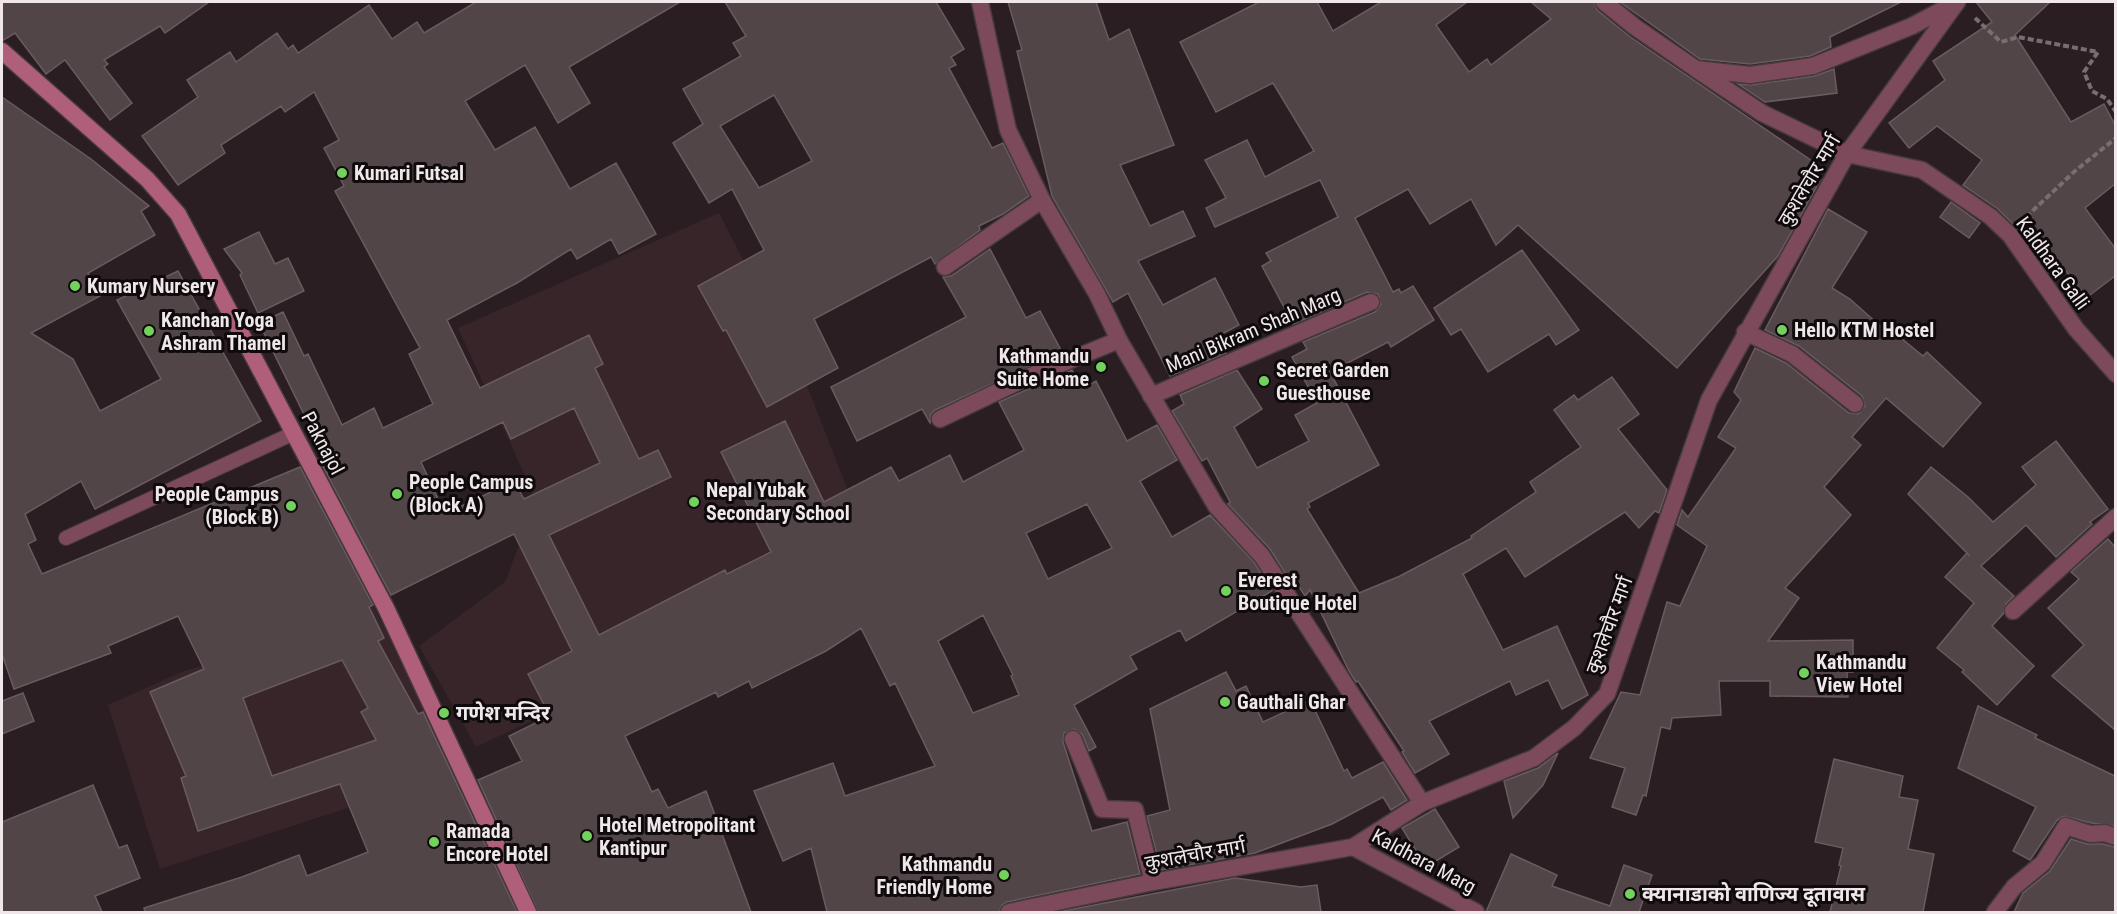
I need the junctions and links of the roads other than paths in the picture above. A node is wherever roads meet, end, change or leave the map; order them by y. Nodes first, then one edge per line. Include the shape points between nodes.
1 (980, 2) edge
2 (1604, 2) edge
3 (1957, 2) edge
4 (2, 51) edge
5 (1696, 69) junction
6 (1847, 154) junction
7 (1042, 200) junction
8 (945, 267) dead end
9 (1371, 302) dead end
10 (1745, 333) junction
11 (1119, 340) junction
12 (2115, 374) edge
13 (1151, 396) junction
14 (1855, 404) dead end
15 (940, 419) dead end
16 (294, 433) junction
17 (2115, 517) edge
18 (66, 538) dead end
19 (2013, 611) dead end
20 (1073, 739) dead end
21 (1422, 803) junction
22 (2115, 837) edge
23 (1353, 847) junction
24 (1153, 882) junction
25 (528, 912) edge
26 (1013, 912) edge
27 (1476, 912) edge
28 (1995, 912) edge

1 - 7 street via 1008,130
2 - 5 street, Kaldhara Galli
3 - 5 street via 1912,26 1813,66 1750,75
3 - 6 street, कुशलेचौर मार्ग
4 - 16 main road, Paknajol via 147,179 178,214
5 - 6 street, Kaldhara Galli via 1762,113
6 - 10 street, कुशलेचौर मार्ग
6 - 12 street, Kaldhara Galli via 1922,170 1991,217 2010,235 2076,329
7 - 8 street
7 - 11 street
9 - 13 street, Mani Bikram Shah Marg
10 - 14 street via 1792,354
10 - 21 street, कुशलेचौर मार्ग via 1709,400 1694,438 1607,694 1574,728 1534,758
11 - 13 street
11 - 15 street
13 - 21 street via 1216,506 1262,556
16 - 18 lane
16 - 25 main road, Paknajol via 386,608
17 - 19 street
20 - 24 street via 1102,809 1136,810
21 - 23 street, कुशलेचौर मार्ग
22 - 28 street via 2066,826 2043,863 2014,887
23 - 24 street, कुशलेचौर मार्ग
23 - 27 street, Kaldhara Marg
24 - 26 street, कुशलेचौर मार्ग

